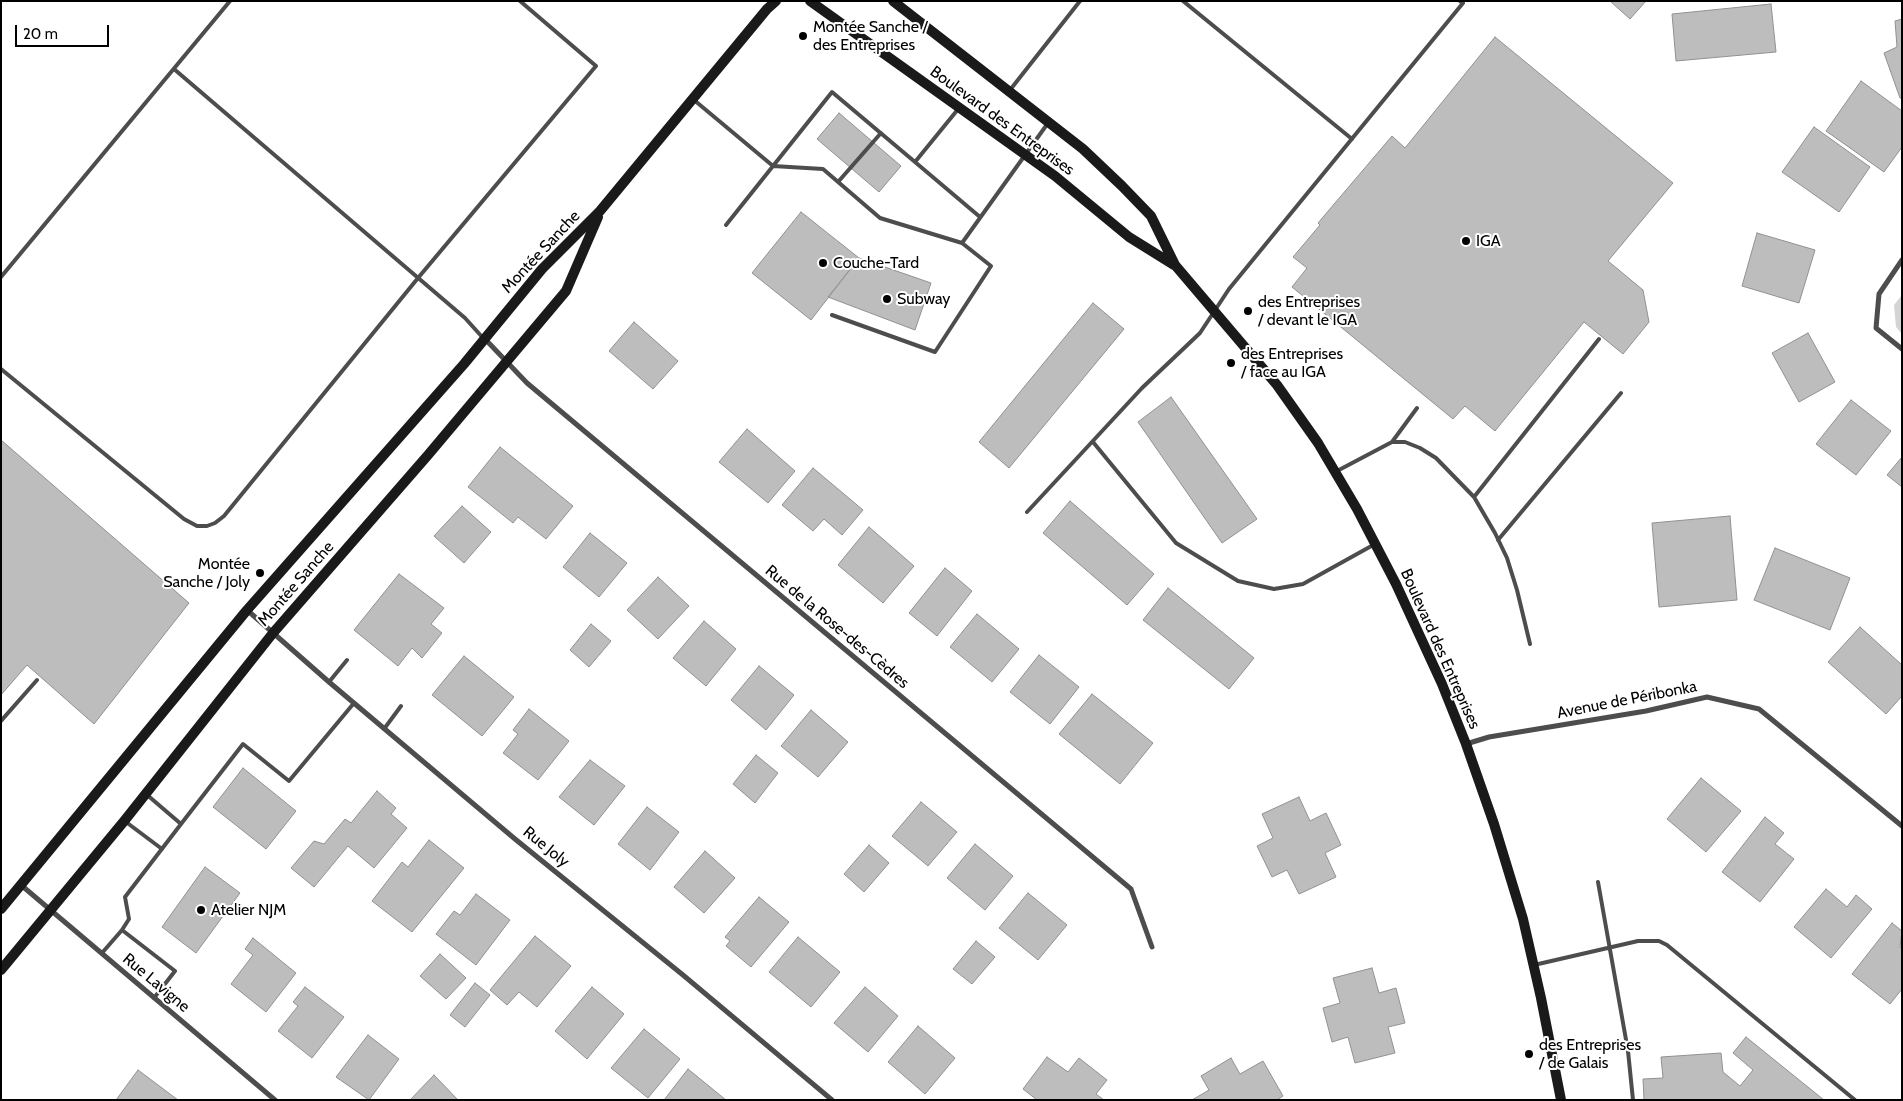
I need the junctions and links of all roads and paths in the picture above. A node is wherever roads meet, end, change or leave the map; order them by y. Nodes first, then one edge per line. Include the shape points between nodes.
1 (230, 1) edge
2 (520, 1) edge
3 (776, 1) edge
4 (810, 1) edge
5 (893, 1) edge
6 (1080, 1) edge
7 (1183, 1) edge
8 (1460, 1) edge
9 (174, 69) junction
10 (1008, 92) junction
11 (693, 98) junction
12 (959, 108) junction
13 (1049, 122) junction
14 (881, 133) junction
15 (1352, 139) junction
16 (1026, 156) junction
17 (915, 162) junction
18 (774, 166) junction
19 (838, 182) junction
20 (600, 211) junction
21 (980, 217) junction
22 (726, 225) dead end
23 (962, 243) junction
24 (1902, 260) edge
25 (1175, 265) junction
26 (1, 277) edge
27 (418, 278) junction
28 (1216, 312) junction
29 (832, 315) dead end
30 (484, 339) junction
31 (1599, 340) dead end
32 (1902, 349) edge
33 (506, 362) junction
34 (1, 369) edge
35 (1621, 394) dead end
36 (1417, 408) dead end
37 (1093, 442) junction
38 (1392, 442) junction
39 (1335, 472) junction
40 (1474, 497) junction
41 (1027, 512) dead end
42 (1498, 540) junction
43 (1376, 544) junction
44 (247, 610) junction
45 (273, 633) junction
46 (1530, 644) dead end
47 (346, 660) dead end
48 (37, 680) dead end
49 (329, 682) junction
50 (354, 703) junction
51 (401, 706) dead end
52 (1, 721) edge
53 (384, 728) junction
54 (1466, 744) junction
55 (146, 793) junction
56 (125, 820) junction
57 (181, 824) junction
58 (1902, 826) edge
59 (162, 849) junction
60 (1598, 882) dead end
61 (22, 885) junction
62 (1, 909) edge
63 (51, 910) junction
64 (122, 930) junction
65 (1152, 948) dead end
66 (1611, 948) junction
67 (102, 953) junction
68 (1534, 965) junction
69 (1, 970) edge
70 (154, 998) junction
71 (275, 1100) edge
72 (832, 1100) edge
73 (1561, 1100) edge
74 (1633, 1100) edge
75 (1855, 1100) edge

1 - 9 lane
2 - 27 lane via 596,66
3 - 11 street, Montée Sanche
4 - 12 street, Boulevard des Entreprises
5 - 10 street, Boulevard des Entreprises
6 - 10 lane
7 - 15 lane
8 - 15 lane via 1463,3
9 - 26 lane
9 - 27 lane
10 - 13 street, Boulevard des Entreprises
11 - 18 lane
11 - 20 street, Montée Sanche
12 - 16 street, Boulevard des Entreprises
12 - 17 lane
13 - 16 lane
13 - 25 street, Boulevard des Entreprises via 1102,166 1150,216
14 - 17 lane
14 - 18 lane via 832,92
14 - 19 lane
15 - 28 lane via 1230,289
16 - 21 lane
16 - 25 street, Boulevard des Entreprises via 1129,236
17 - 21 lane
18 - 19 lane via 823,169
18 - 22 lane
19 - 23 lane via 880,218
20 - 30 street, Montée Sanche via 542,269
20 - 33 street, Montée Sanche via 566,290
21 - 23 lane
23 - 29 lane via 991,266 935,352
24 - 32 street via 1879,294 1876,328
25 - 28 street, Boulevard des Entreprises
27 - 30 lane via 465,318
27 - 34 lane via 224,516 207,526 197,526 184,520
28 - 37 lane via 1193,342 1142,388
28 - 39 street, Boulevard des Entreprises via 1277,385
30 - 33 street, Rue de la Rose-des-Cèdres
30 - 44 street, Montée Sanche
31 - 40 lane
33 - 45 street, Montée Sanche
33 - 65 street, Rue de la Rose-des-Cèdres via 516,374 1131,890
35 - 42 lane
36 - 38 lane
37 - 41 lane
37 - 43 lane via 1176,543 1238,581 1274,589 1303,584
38 - 39 lane
38 - 40 lane via 1405,442 1436,458
39 - 43 street, Boulevard des Entreprises
40 - 42 lane
42 - 46 lane via 1518,590
43 - 54 street, Boulevard des Entreprises via 1417,626
44 - 45 street, Rue Joly
44 - 61 street, Montée Sanche
45 - 49 street, Rue Joly
45 - 55 street, Montée Sanche
47 - 49 lane
48 - 52 lane
49 - 50 street, Rue Joly
50 - 53 street, Rue Joly
50 - 57 lane via 290,782 243,744
51 - 53 lane
53 - 72 street, Rue Joly
54 - 58 street, Avenue de Péribonka via 1707,697 1759,709
54 - 68 street, Boulevard des Entreprises via 1508,867
55 - 56 street, Montée Sanche
55 - 57 lane
56 - 59 lane
56 - 63 street, Montée Sanche
57 - 59 lane
59 - 64 lane via 125,897 129,919
60 - 66 lane
61 - 62 street, Montée Sanche
61 - 63 street, Rue Lavigne
63 - 67 street, Rue Lavigne
63 - 69 street, Montée Sanche
64 - 67 lane
64 - 70 lane via 175,971
66 - 68 lane
66 - 74 lane
66 - 75 lane via 1648,939 1667,945
67 - 70 street, Rue Lavigne
68 - 73 street, Boulevard des Entreprises
70 - 71 street, Rue Lavigne

